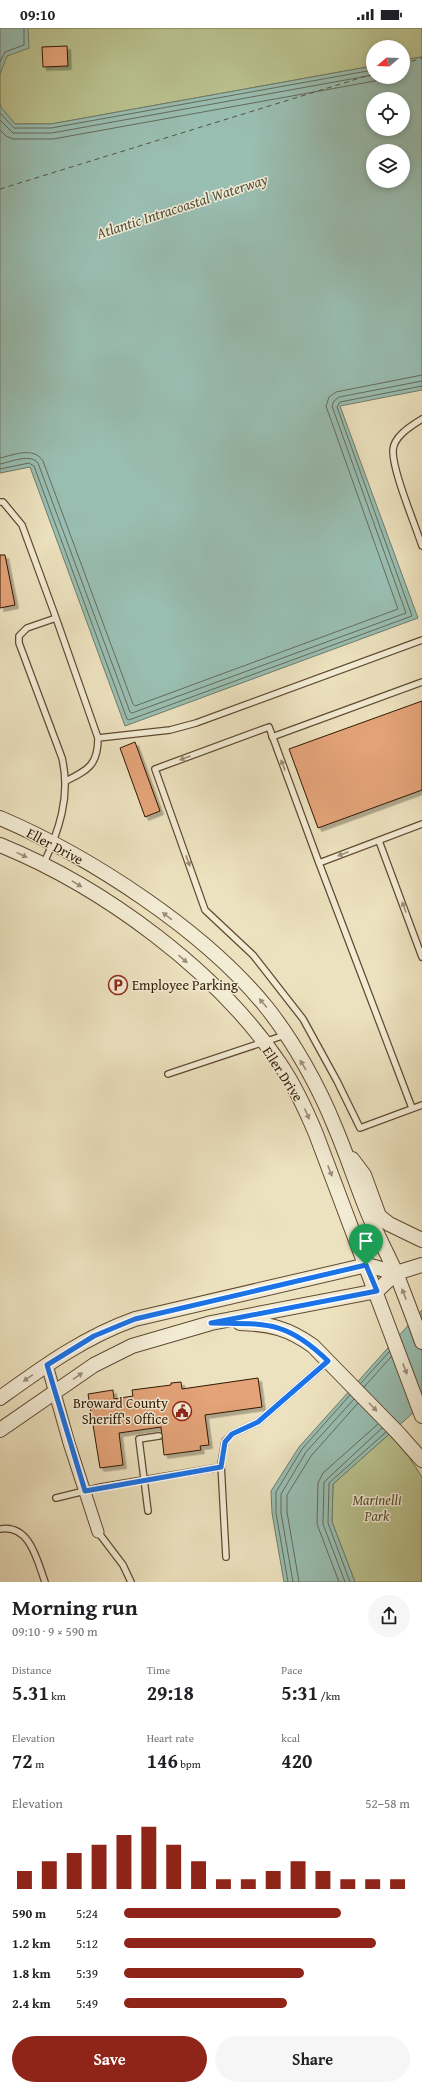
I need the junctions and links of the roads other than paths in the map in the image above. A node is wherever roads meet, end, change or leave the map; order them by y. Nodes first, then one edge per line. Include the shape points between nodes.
1 (422, 419) edge
2 (0, 502) edge
3 (422, 546) edge
4 (56, 618) junction
5 (422, 640) edge
6 (422, 682) edge
7 (272, 737) junction
8 (98, 738) junction
9 (66, 781) junction
10 (0, 818) edge
11 (422, 824) edge
12 (379, 840) junction
13 (53, 843) junction
14 (0, 845) edge
15 (319, 863) junction
16 (43, 866) junction
17 (422, 957) edge
18 (285, 1035) junction
19 (263, 1042) junction
20 (168, 1074) dead end
21 (422, 1105) edge
22 (412, 1108) junction
23 (342, 1144) junction
24 (422, 1240) edge
25 (366, 1265) junction
26 (422, 1265) edge
27 (396, 1273) junction
28 (377, 1291) junction
29 (211, 1323) junction
30 (422, 1342) edge
31 (328, 1361) junction
32 (47, 1365) junction
33 (55, 1392) junction
34 (0, 1398) edge
35 (422, 1416) edge
36 (0, 1430) edge
37 (159, 1436) dead end
38 (422, 1460) edge
39 (221, 1467) junction
40 (144, 1480) junction
41 (85, 1491) junction
42 (56, 1498) dead end
43 (148, 1511) dead end
44 (0, 1529) edge
45 (98, 1532) joint
46 (226, 1557) dead end
47 (45, 1582) edge
48 (131, 1582) edge

1 - 3 lane via 403,432 393,449 396,469
2 - 4 lane via 22,525
4 - 8 lane
4 - 9 lane via 27,628 19,636 19,643 62,758
5 - 8 lane via 196,724 155,732
6 - 7 lane
15 -> 7 lane
7 -> 22 lane via 268,727 155,769 206,910 253,955 303,1019 360,1128
8 - 9 lane via 98,752 91,766
9 - 13 lane via 62,813
10 - 13 street, Eller Drive
11 - 12 lane
12 -> 15 lane
17 -> 12 lane
13 - 16 lane
18 -> 13 street, Eller Drive via 254,993 188,932 115,880
14 -> 16 street, Eller Drive
15 - 22 lane
16 -> 19 street, Eller Drive via 106,902 178,954 227,1000
18 - 19 lane
23 -> 18 street, Eller Drive via 315,1085
19 - 20 lane
19 -> 25 street, Eller Drive via 280,1064 303,1103
21 - 22 lane
23 - 24 street via 364,1175 379,1216 389,1224
23 - 27 street, Eller Drive via 368,1214
25 - 27 street
25 - 28 street, Eller Drive
25 - 32 street via 135,1319 94,1336
26 - 27 street
27 - 28 street
30 -> 27 street, Eller Drive
28 - 29 street
28 -> 35 street, Eller Drive
29 - 31 street via 266,1324 283,1329 304,1340
33 -> 29 street via 94,1365 132,1346
31 -> 38 street
31 - 39 lane via 258,1422 232,1434 225,1442
32 - 33 street
32 -> 34 street
33 - 36 street
33 - 41 street
37 - 40 lane via 139,1439
39 - 40 lane
39 - 46 lane
40 - 41 lane
40 - 43 lane
41 - 42 lane
41 - 45 street
44 - 47 lane via 10,1527 19,1532 32,1546
45 - 48 lane via 124,1565

